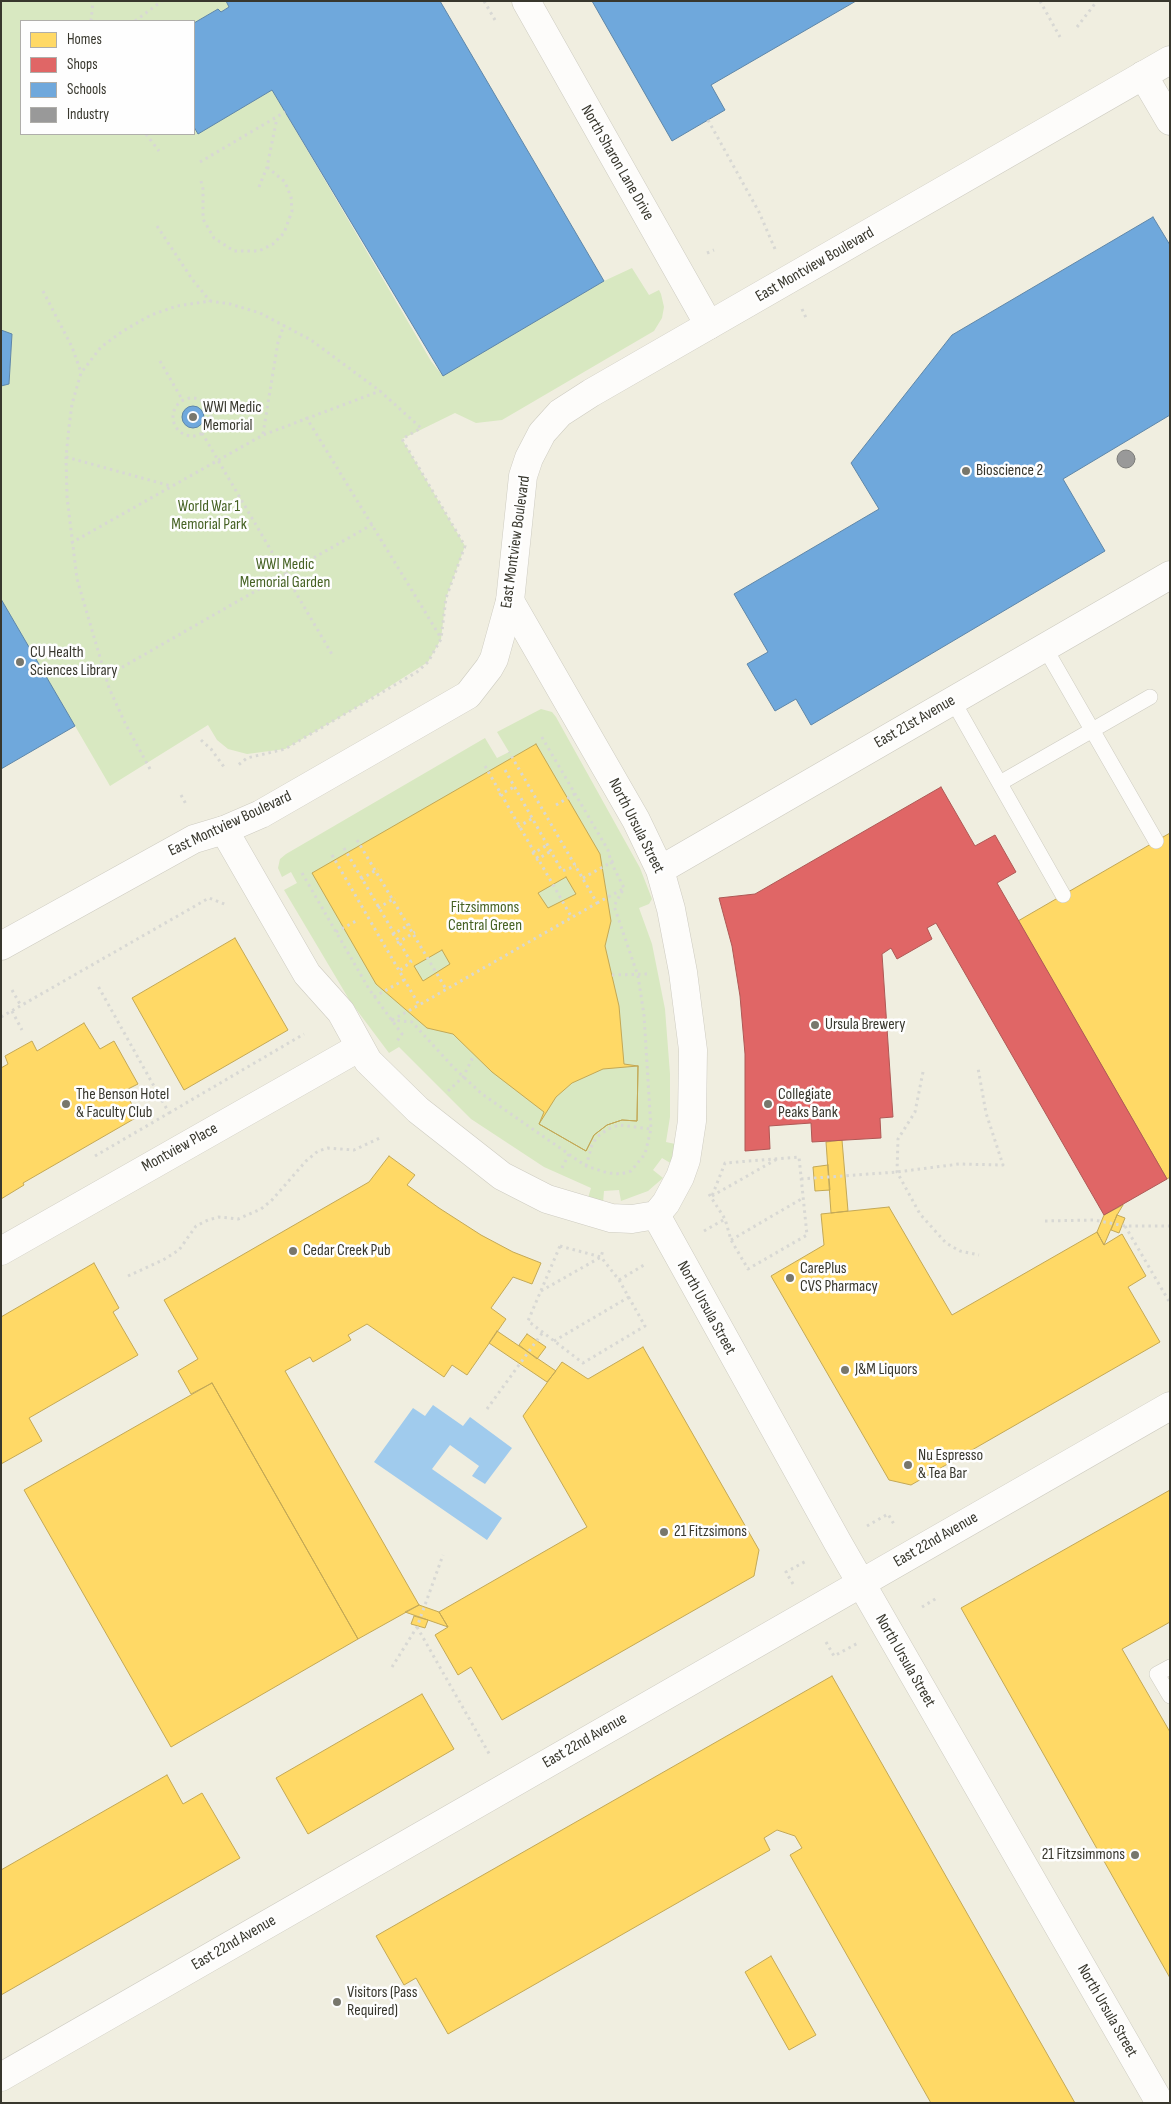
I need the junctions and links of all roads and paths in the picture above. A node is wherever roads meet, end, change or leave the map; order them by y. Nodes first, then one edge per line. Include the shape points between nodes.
1 (93, 1) edge
2 (162, 1) edge
3 (526, 1) edge
4 (1040, 1) edge
5 (1097, 1) edge
6 (91, 20) edge
7 (136, 20) edge
8 (1077, 27) dead end
9 (1060, 37) dead end
10 (1170, 60) edge
11 (1143, 75) junction
12 (285, 112) dead end
13 (277, 117) junction
14 (708, 120) dead end
15 (1170, 121) edge
16 (147, 135) edge
17 (159, 151) dead end
18 (200, 162) dead end
19 (267, 167) junction
20 (201, 181) dead end
21 (259, 187) dead end
22 (759, 212) dead end
23 (157, 226) dead end
24 (43, 291) dead end
25 (210, 301) junction
26 (284, 325) junction
27 (709, 325) junction
28 (160, 361) dead end
29 (81, 373) junction
30 (380, 391) junction
31 (183, 401) junction
32 (306, 417) junction
33 (202, 433) junction
34 (263, 434) junction
35 (66, 456) junction
36 (219, 459) junction
37 (171, 486) junction
38 (373, 524) junction
39 (71, 543) junction
40 (286, 574) junction
41 (1170, 575) edge
42 (510, 601) junction
43 (441, 639) junction
44 (1045, 648) junction
45 (333, 656) dead end
46 (106, 677) junction
47 (1150, 698) dead end
48 (953, 701) junction
49 (1092, 731) junction
50 (540, 734) dead end
51 (201, 740) dead end
52 (509, 752) dead end
53 (238, 766) dead end
54 (485, 766) dead end
55 (224, 767) dead end
56 (150, 769) dead end
57 (505, 770) dead end
58 (1000, 783) junction
59 (515, 786) junction
60 (575, 794) junction
61 (500, 795) junction
62 (556, 805) dead end
63 (533, 818) junction
64 (519, 826) junction
65 (224, 830) junction
66 (357, 840) dead end
67 (1156, 841) dead end
68 (548, 844) junction
69 (344, 848) dead end
70 (552, 851) junction
71 (534, 853) junction
72 (332, 855) dead end
73 (624, 855) dead end
74 (537, 859) junction
75 (611, 862) junction
76 (576, 866) junction
77 (376, 870) junction
78 (660, 870) junction
79 (302, 873) dead end
80 (583, 878) junction
81 (361, 879) junction
82 (624, 888) junction
83 (1064, 895) dead end
84 (393, 899) junction
85 (597, 903) junction
86 (230, 906) dead end
87 (378, 908) junction
88 (572, 918) junction
89 (356, 921) dead end
90 (409, 925) junction
91 (336, 932) junction
92 (413, 933) junction
93 (393, 934) junction
94 (398, 942) junction
95 (1, 946) edge
96 (399, 971) junction
97 (652, 974) dead end
98 (612, 975) dead end
99 (638, 976) junction
100 (404, 980) junction
101 (98, 986) dead end
102 (12, 990) dead end
103 (446, 990) junction
104 (374, 996) junction
105 (419, 1005) junction
106 (22, 1006) junction
107 (12, 1011) junction
108 (1, 1017) edge
109 (391, 1020) junction
110 (22, 1030) dead end
111 (304, 1034) dead end
112 (402, 1034) dead end
113 (360, 1047) junction
114 (474, 1055) dead end
115 (978, 1068) dead end
116 (923, 1072) dead end
117 (463, 1077) junction
118 (447, 1092) dead end
119 (169, 1113) junction
120 (651, 1129) junction
121 (382, 1137) dead end
122 (778, 1159) junction
123 (87, 1160) dead end
124 (586, 1166) junction
125 (897, 1172) junction
126 (801, 1179) junction
127 (712, 1196) junction
128 (803, 1198) junction
129 (656, 1215) junction
130 (1045, 1221) dead end
131 (1125, 1226) junction
132 (1169, 1226) edge
133 (731, 1240) junction
134 (1, 1251) edge
135 (979, 1255) dead end
136 (601, 1257) junction
137 (128, 1276) dead end
138 (541, 1291) junction
139 (629, 1297) junction
140 (1170, 1303) edge
141 (543, 1332) junction
142 (554, 1341) junction
143 (1170, 1406) edge
144 (488, 1409) dead end
145 (888, 1514) dead end
146 (867, 1526) dead end
147 (443, 1555) dead end
148 (814, 1557) dead end
149 (786, 1572) dead end
150 (861, 1583) junction
151 (937, 1598) dead end
152 (922, 1607) dead end
153 (417, 1627) junction
154 (824, 1638) dead end
155 (858, 1643) dead end
156 (1170, 1666) edge
157 (392, 1667) dead end
158 (1170, 1696) edge
159 (484, 1744) dead end
160 (1, 2077) edge
161 (1160, 2103) edge

1 - 6 path
2 - 7 path
3 - 27 street, North Sharon Lane Drive
4 - 9 path
5 - 8 path
10 - 11 street, East Montview Boulevard
11 - 15 street
11 - 27 street, East Montview Boulevard
12 - 13 path
13 - 18 path
13 - 19 path
14 - 22 path
16 - 17 path
19 - 20 path via 285,182 292,211 284,233 273,244 259,250 234,251 214,238 203,219
19 - 21 path
23 - 25 path
24 - 29 path via 72,347
25 - 26 path via 245,308
25 - 29 path via 177,306 137,322 101,348
26 - 30 path via 319,345
26 - 34 path via 278,342
27 - 42 street, East Montview Boulevard via 584,397 560,413 542,433 523,476
28 - 31 path
29 - 35 path via 72,404
30 - 32 path
30 - 43 path via 421,428 402,439 465,546 446,598
31 - 33 path via 174,416 177,428 188,435
31 - 33 path via 195,398 210,410 211,421
32 - 34 path
32 - 38 path
33 - 36 path
34 - 36 path
35 - 37 path
35 - 39 path
36 - 37 path
36 - 40 path
37 - 39 path
38 - 40 path
38 - 43 path
39 - 46 path via 83,606
40 - 45 path
40 - 46 path
41 - 44 street, East 21st Avenue
42 - 65 street, East Montview Boulevard via 494,659 468,695 261,814
42 - 78 street, North Ursula Street via 636,820
43 - 53 path via 428,662 417,672 285,749 247,758
44 - 48 street, East 21st Avenue
44 - 49 lane
46 - 56 path via 125,724
47 - 49 lane
48 - 58 lane
48 - 78 street, East 21st Avenue
49 - 58 lane
49 - 67 lane
50 - 60 path
51 - 55 path
52 - 76 path
54 - 61 path
57 - 59 path
58 - 83 lane
59 - 61 path
59 - 63 path
60 - 62 path
60 - 75 path via 608,850
61 - 64 path
63 - 64 path
63 - 68 path
64 - 71 path
65 - 95 street, East Montview Boulevard via 194,839
65 - 113 street via 307,974 341,1012
66 - 77 path
68 - 70 path
68 - 71 path
69 - 81 path
70 - 74 path
70 - 76 path via 562,871
71 - 74 path
72 - 96 path
73 - 75 path
74 - 88 path
75 - 80 path
75 - 82 path
76 - 80 path
77 - 81 path
77 - 84 path
78 - 129 street, North Ursula Street via 677,938 693,1050 692,1121 688,1151 671,1196
79 - 91 path
80 - 85 path
81 - 87 path
82 - 85 path
82 - 99 path via 614,906
84 - 87 path
84 - 90 path
85 - 88 path
86 - 106 path via 209,898
87 - 93 path
88 - 103 path
89 - 91 path
90 - 92 path
90 - 93 path
91 - 104 path
92 - 94 path
92 - 103 path
93 - 94 path
94 - 96 path via 411,962
96 - 100 path
97 - 99 path
98 - 99 path
99 - 120 path via 645,1026
100 - 104 path
100 - 105 path
101 - 119 path
102 - 106 path
103 - 105 path
104 - 109 path
105 - 109 path
106 - 107 path
107 - 108 path
107 - 110 path
109 - 112 path
109 - 117 path via 412,1022
111 - 119 path
113 - 129 street via 392,1087 502,1176 547,1199 611,1218 632,1220
113 - 134 street, Montview Place
114 - 117 path
115 - 125 path via 986,1114 1002,1165 959,1164
116 - 125 path via 915,1112 898,1140
117 - 118 path
117 - 124 path via 513,1117
119 - 123 path
120 - 124 path via 620,1125 608,1129 592,1145
120 - 124 path via 645,1154 631,1171 608,1173
121 - 137 path via 354,1150 328,1148 318,1151 261,1209 238,1219 219,1217 196,1226 179,1250
122 - 126 path via 798,1157
122 - 127 path
122 - 127 path via 724,1163
125 - 126 path
125 - 135 path via 920,1214 946,1243
126 - 128 path
127 - 133 path via 725,1219
128 - 133 path
128 - 133 path via 807,1235 748,1269
129 - 150 street, North Ursula Street
130 - 131 path via 1094,1220
131 - 132 path
131 - 140 path
136 - 138 path
136 - 138 path via 560,1246
136 - 139 path
138 - 141 path via 528,1321
139 - 142 path
139 - 142 path via 645,1326 598,1354 582,1362
141 - 142 path
141 - 144 path
143 - 150 street, East 22nd Avenue
145 - 146 path
147 - 153 path
148 - 149 path
150 - 160 street, East 22nd Avenue
150 - 161 street, North Ursula Street
151 - 152 path
153 - 157 path
153 - 159 path
154 - 155 path via 834,1656
156 - 158 lane via 1157,1674

